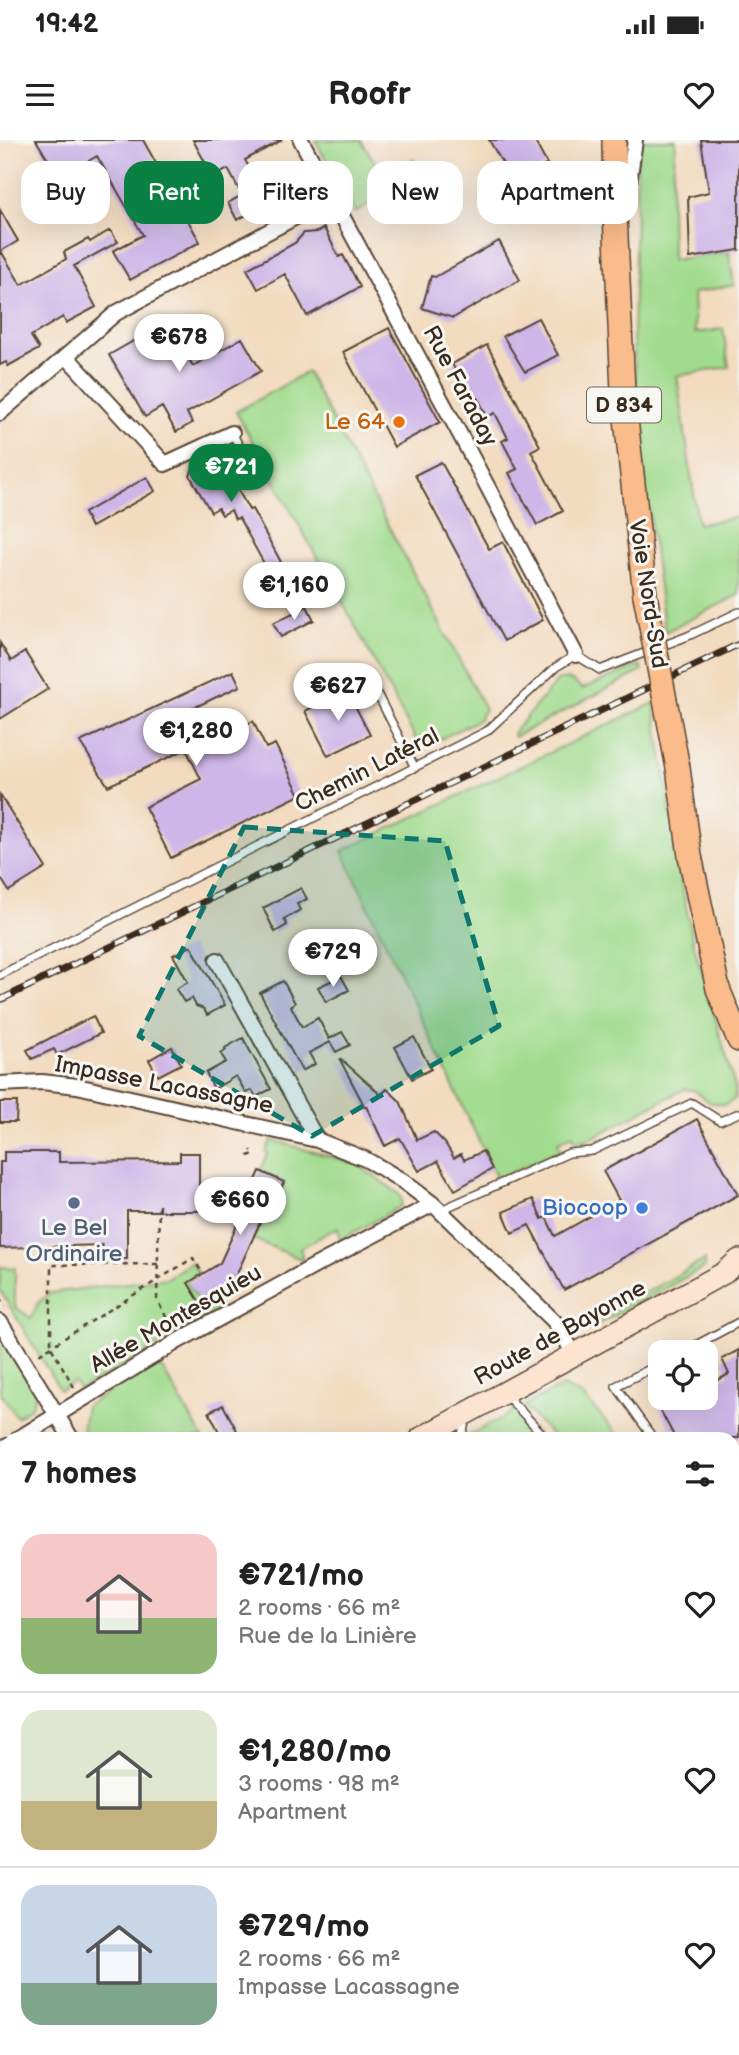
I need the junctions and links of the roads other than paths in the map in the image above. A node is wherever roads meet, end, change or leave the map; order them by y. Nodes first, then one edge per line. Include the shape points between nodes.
1 (301, 140) edge
2 (614, 140) edge
3 (635, 140) edge
4 (313, 161) edge
5 (614, 161) edge
6 (632, 161) edge
7 (282, 224) edge
8 (347, 224) edge
9 (615, 224) edge
10 (66, 356) junction
11 (0, 413) edge
12 (232, 433) joint
13 (253, 470) dead end
14 (739, 612) edge
15 (576, 655) junction
16 (368, 676) dead end
17 (415, 768) junction
18 (217, 960) dead end
19 (0, 975) edge
20 (739, 1040) edge
21 (0, 1084) edge
22 (739, 1113) edge
23 (317, 1140) junction
24 (436, 1207) junction
25 (734, 1267) edge
26 (0, 1322) edge
27 (739, 1322) edge
28 (705, 1340) edge
29 (575, 1355) junction
30 (648, 1370) edge
31 (504, 1394) junction
32 (57, 1415) junction
33 (466, 1415) junction
34 (29, 1432) edge
35 (67, 1432) edge
36 (433, 1432) edge
37 (462, 1432) edge
38 (541, 1432) edge
39 (649, 1432) edge

1 - 4 street, Rue Faraday
2 - 5 main road, Voie Nord-Sud / D 834
3 - 6 street
7 - 10 street via 116,313
8 - 15 street, Rue Faraday
9 - 20 main road, Voie Nord-Sud / D 834, bridge via 623,391 645,595 718,989
10 - 11 street
10 - 12 street via 165,464
12 - 13 lane
14 - 15 lane via 600,670
15 - 17 lane, Chemin Latéral via 555,667 487,731
16 - 17 lane
17 - 19 lane, Chemin Latéral
18 - 23 street, Impasse Lacassagne
21 - 23 street, Impasse Lacassagne via 77,1086
22 - 24 lane via 720,1121 692,1103 592,1151 569,1153
23 - 24 street, Impasse Lacassagne via 374,1164
24 - 29 street, Impasse Lacassagne via 554,1321
24 - 32 street, Allée Montesquieu via 324,1261 178,1341
25 - 29 main road, Route de Bayonne
26 - 32 street
27 - 28 lane
29 - 31 main road, Route de Bayonne
30 - 39 lane via 616,1387
31 - 33 main road, Route de Bayonne
31 - 38 lane
32 - 34 street, Allée Montesquieu
32 - 35 street
33 - 36 main road, Route de Bayonne
33 - 37 lane

